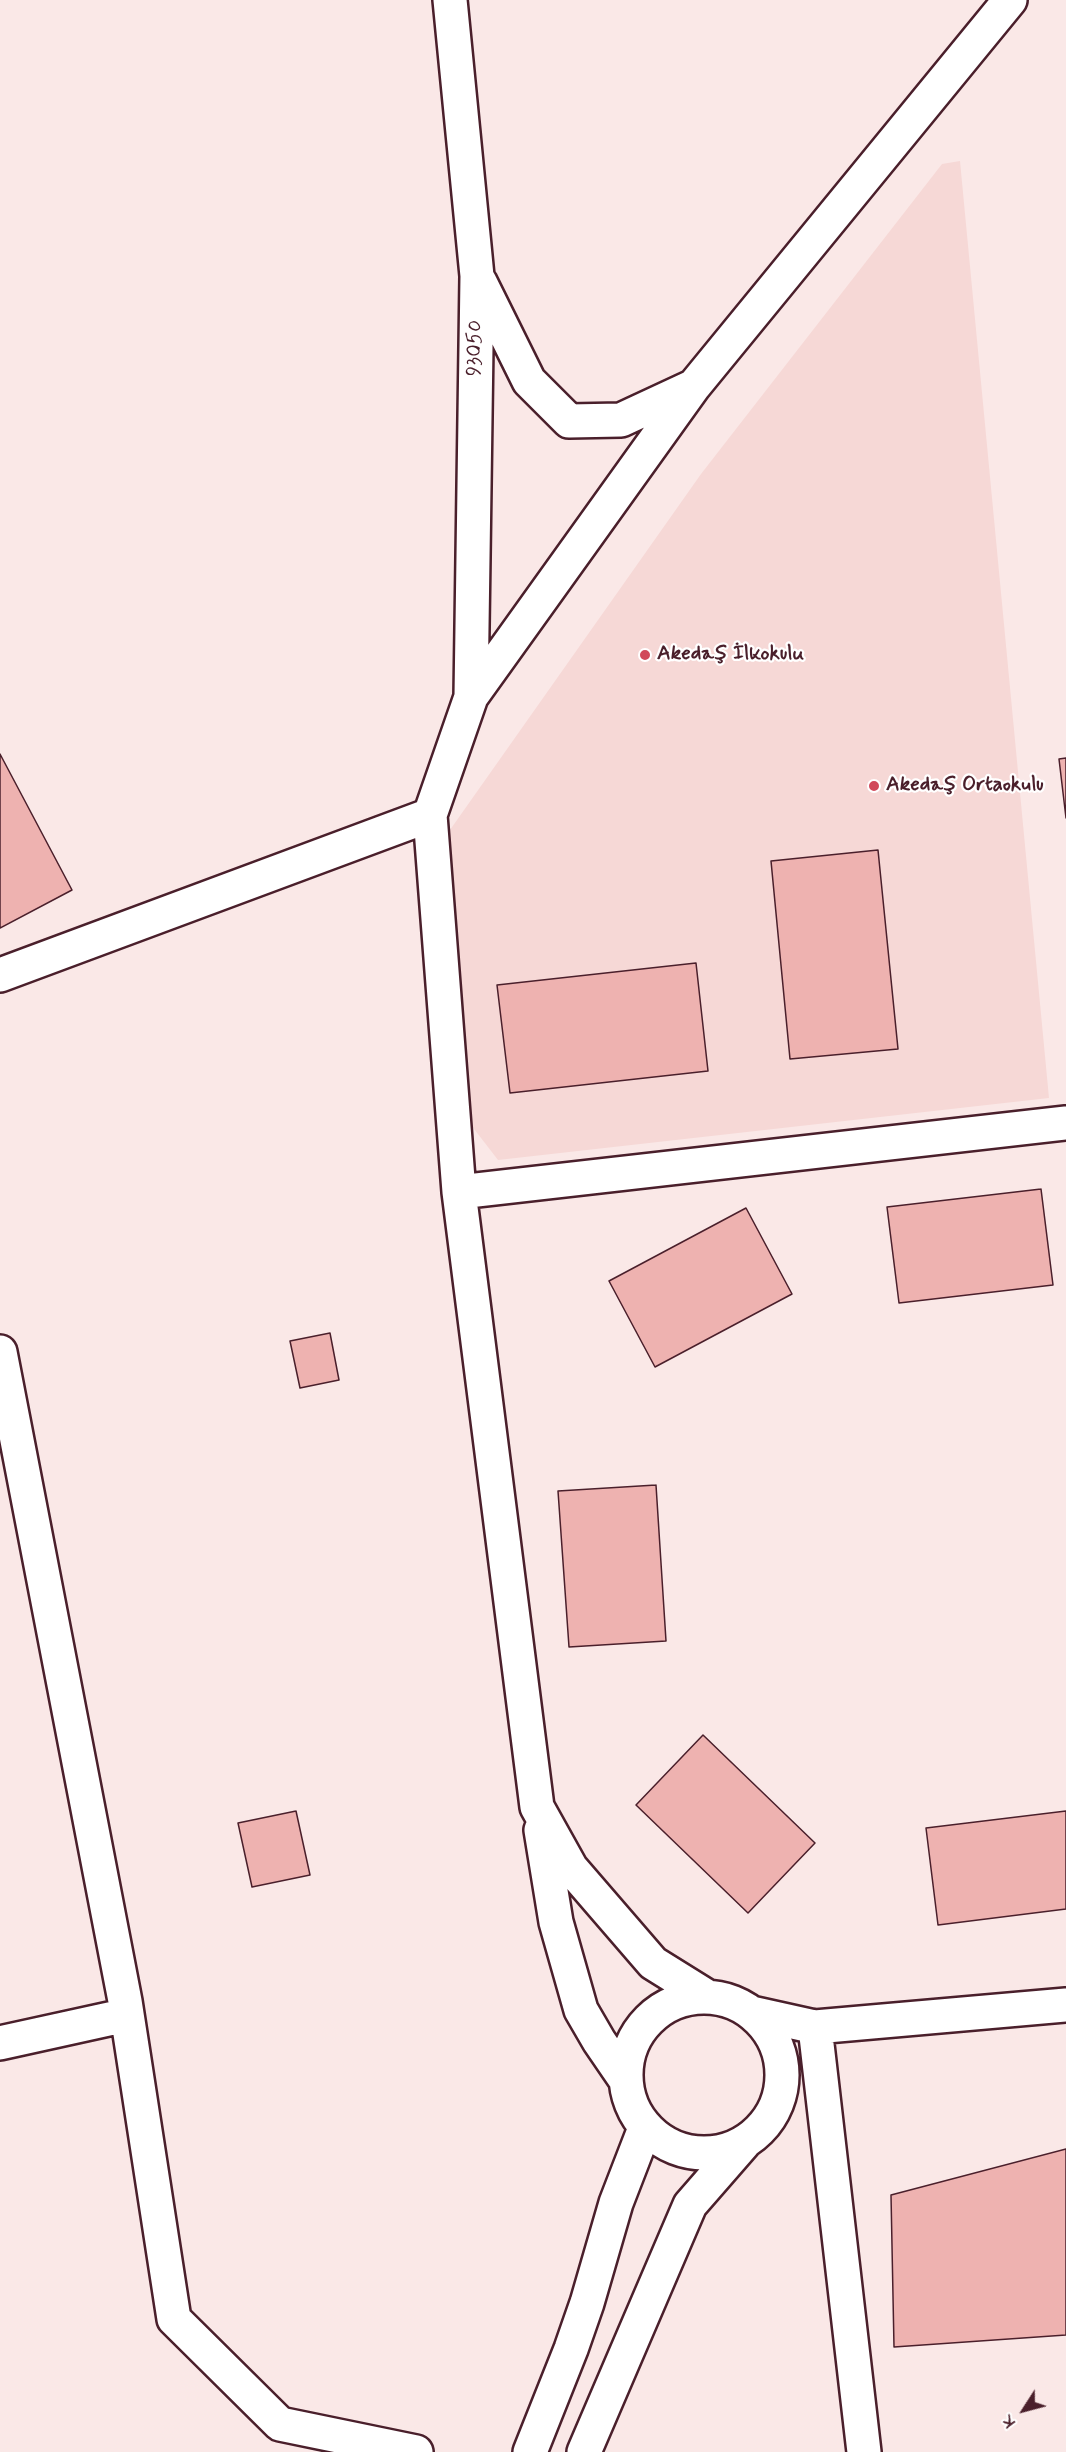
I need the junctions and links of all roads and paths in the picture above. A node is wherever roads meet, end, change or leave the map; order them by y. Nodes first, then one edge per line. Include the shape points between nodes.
1 (450, 0) edge
2 (1010, 0) edge
3 (477, 276) junction
4 (694, 386) junction
5 (471, 697) junction
6 (430, 815) junction
7 (0, 975) edge
8 (1066, 1123) edge
9 (459, 1192) junction
10 (0, 1352) edge
11 (537, 1807) junction
12 (706, 1996) junction
13 (1066, 2005) edge
14 (752, 2013) junction
15 (127, 2015) junction
16 (815, 2027) junction
17 (0, 2043) edge
18 (625, 2079) junction
19 (645, 2128) junction
20 (744, 2144) junction
21 (416, 2452) edge
22 (530, 2452) edge
23 (584, 2452) edge
24 (864, 2452) edge

1 - 3 street, 93050
2 - 4 street
3 - 4 street via 529,381 569,420 621,420
3 - 5 street, 93050
4 - 5 street
5 - 6 street
6 - 7 street
6 - 9 street
8 - 9 street
9 - 11 street
10 - 15 street
11 - 12 street via 571,1868 653,1963
11 - 18 street via 556,1922 581,2010
12 - 14 street via 730,2001
12 - 18 street via 680,2000 658,2011 640,2029 628,2053
13 - 16 street
14 - 16 street
14 - 20 street via 770,2032 780,2055 782,2080 777,2105 764,2127
15 - 17 street
15 - 21 street via 174,2319 280,2424
16 - 24 street
18 - 19 street via 631,2106
19 - 20 street via 666,2145 692,2153 718,2153
19 - 22 street via 616,2204 571,2349
20 - 23 street via 690,2205

